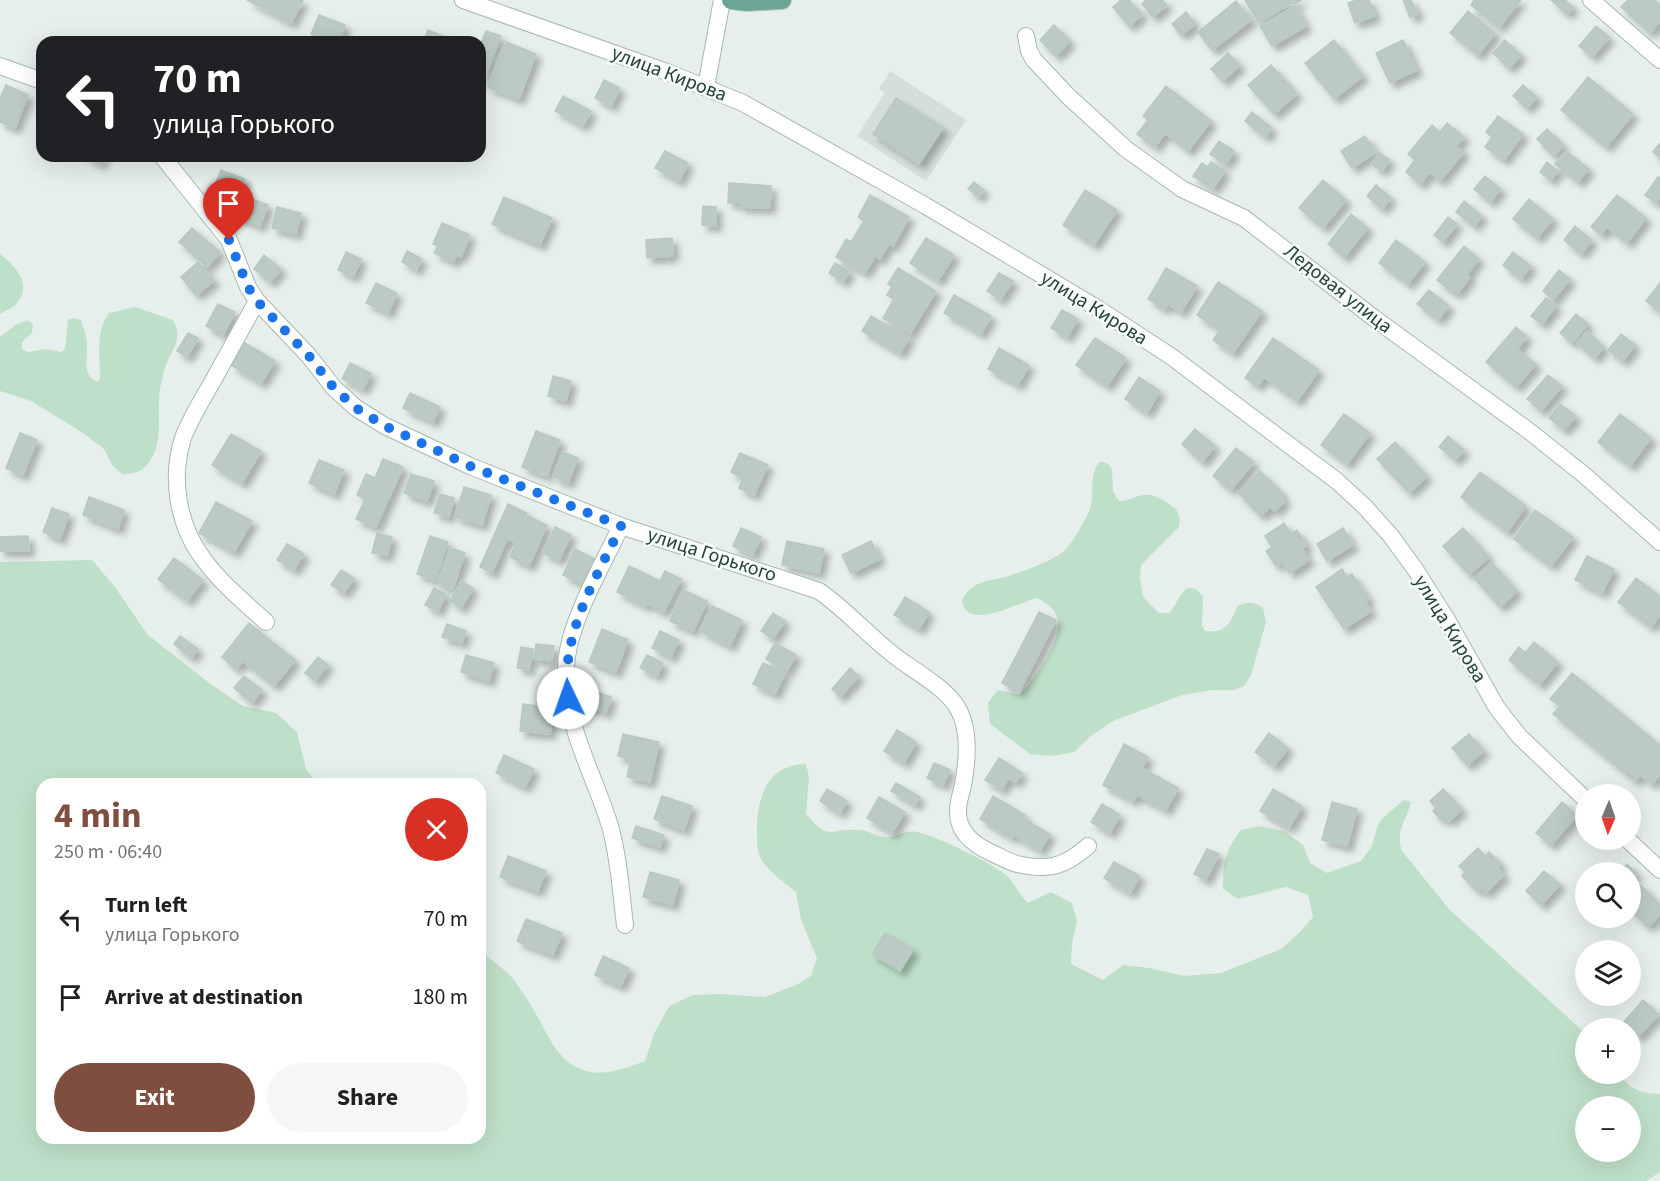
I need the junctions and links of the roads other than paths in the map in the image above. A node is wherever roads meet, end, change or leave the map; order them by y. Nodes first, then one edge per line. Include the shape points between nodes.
1 (463, 0) edge
2 (722, 0) edge
3 (782, 0) edge
4 (1591, 0) edge
5 (739, 1) edge
6 (1026, 36) dead end
7 (1660, 60) edge
8 (0, 66) edge
9 (36, 79) edge
10 (706, 87) junction
11 (167, 162) edge
12 (257, 301) junction
13 (621, 526) junction
14 (1660, 542) edge
15 (266, 622) dead end
16 (1575, 789) edge
17 (1088, 846) dead end
18 (1639, 850) edge
19 (1660, 870) edge
20 (625, 925) dead end

1 - 10 street, улица Кирова
2 - 10 street
3 - 5 main road
4 - 7 street
6 - 14 street, Ледовая улица via 1034,60 1126,149 1182,189 1244,218 1529,431
8 - 9 street
10 - 16 street, улица Кирова via 832,152 1097,308 1172,357 1337,481 1378,521 1415,569 1497,708
11 - 12 street, улица Горького via 229,240
12 - 13 street, улица Горького via 334,388 385,426 470,466
12 - 15 street via 190,423 179,458 177,491 182,516 204,560
13 - 17 street, улица Горького via 819,591 944,693 955,703 966,732 960,823 965,835 979,847 1014,863 1034,867 1072,860
13 - 20 street via 572,632 566,679 577,737 610,828
18 - 19 street

